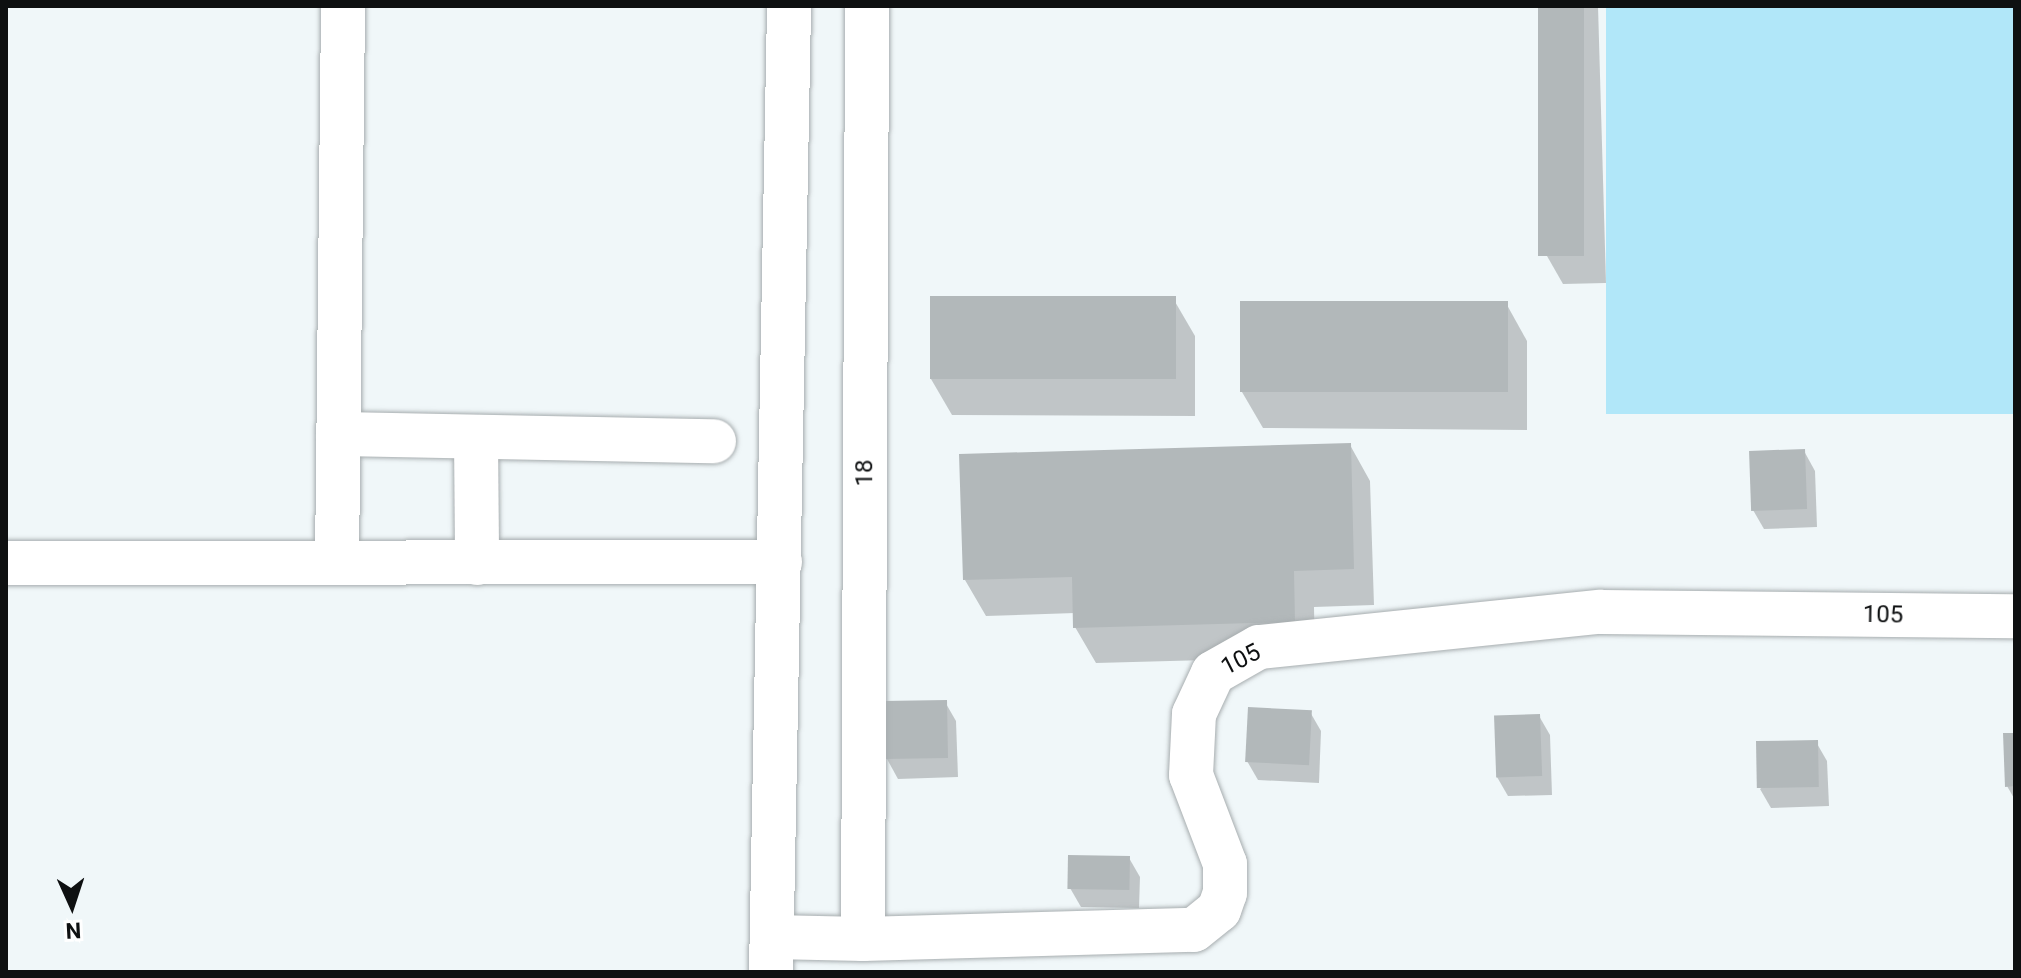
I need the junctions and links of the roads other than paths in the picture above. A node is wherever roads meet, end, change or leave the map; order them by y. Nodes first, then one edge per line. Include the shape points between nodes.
1 (343, 6) edge
2 (789, 6) edge
3 (867, 6) edge
4 (338, 434) junction
5 (476, 437) junction
6 (714, 441) dead end
7 (780, 562) junction
8 (6, 563) edge
9 (337, 563) junction
10 (477, 563) junction
11 (2015, 616) edge
12 (863, 939) junction
13 (772, 955) edge

1 - 4 street
2 - 7 street
3 - 12 street, 18
4 - 5 street
4 - 9 street
5 - 6 street
5 - 10 street
7 - 10 street
7 - 13 street
8 - 9 street
9 - 10 street
11 - 12 street, 105 via 1600,612 1259,647 1213,673 1194,714 1191,775 1225,864 1219,910 1194,930
12 - 13 street, 105

